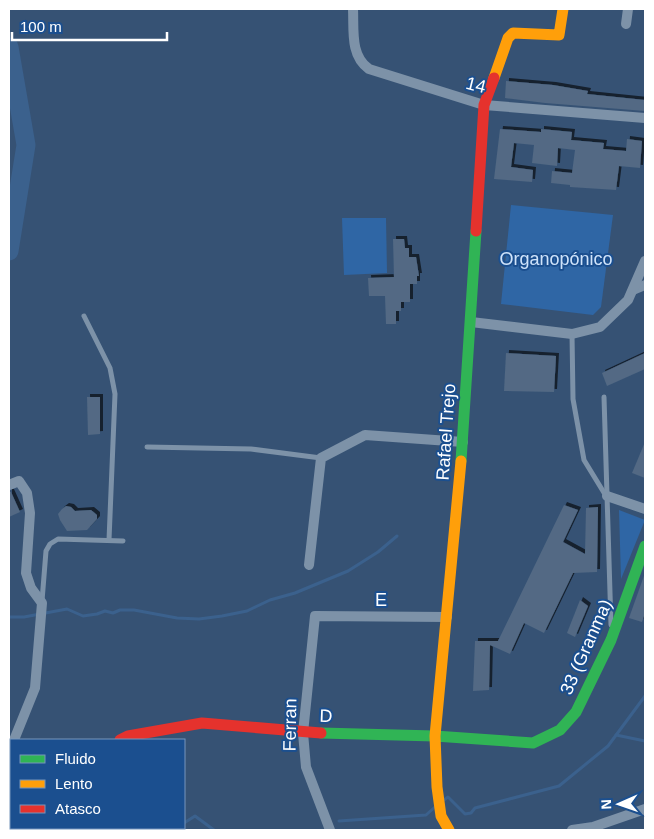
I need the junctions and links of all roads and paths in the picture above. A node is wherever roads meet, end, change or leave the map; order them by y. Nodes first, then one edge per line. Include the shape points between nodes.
1 (353, 9) edge
2 (563, 9) edge
3 (628, 9) edge
4 (626, 24) dead end
5 (484, 105) junction
6 (645, 118) edge
7 (645, 261) edge
8 (645, 285) edge
9 (633, 290) junction
10 (84, 316) dead end
11 (472, 322) junction
12 (572, 334) junction
13 (604, 397) dead end
14 (463, 442) junction
15 (147, 447) dead end
16 (321, 458) junction
17 (14, 483) edge
18 (606, 496) junction
19 (645, 509) edge
20 (109, 540) junction
21 (123, 541) dead end
22 (645, 546) edge
23 (310, 565) dead end
24 (42, 603) junction
25 (315, 616) joint
26 (447, 617) junction
27 (611, 640) junction
28 (303, 733) junction
29 (435, 736) junction
30 (14, 739) edge
31 (122, 739) edge
32 (533, 743) joint
33 (645, 809) edge
34 (594, 828) edge
35 (330, 830) edge
36 (449, 830) edge
37 (572, 830) edge

1 - 5 street, 14 via 355,50 360,63 369,69
2 - 5 street, Rafael Trejo via 559,35 513,33 508,38
3 - 4 street
5 - 6 street, 14
5 - 11 street, Rafael Trejo
7 - 9 street
8 - 9 street
9 - 12 street via 628,300 600,327
10 - 20 lane via 110,368 115,394
11 - 12 street
11 - 14 street, Rafael Trejo
12 - 18 lane via 573,399 584,460
13 - 18 lane
14 - 16 street via 365,435
14 - 26 street, Rafael Trejo
15 - 16 lane via 251,449
16 - 23 street
17 - 24 street via 27,493 30,513 26,573 31,588
18 - 19 street
18 - 27 lane
20 - 21 lane
20 - 24 lane via 58,539 50,544 46,550
22 - 27 street, 33 (Granma)
24 - 30 street via 35,688
25 - 26 street, E
25 - 28 street, Ferran
26 - 29 street, Rafael Trejo
27 - 32 street, 33 (Granma) via 576,712 560,730
28 - 29 street, D
28 - 31 street, D via 202,723
28 - 35 street, Ferran via 306,767
29 - 32 street, D
29 - 36 street, Rafael Trejo via 441,816
33 - 34 street
34 - 37 street

